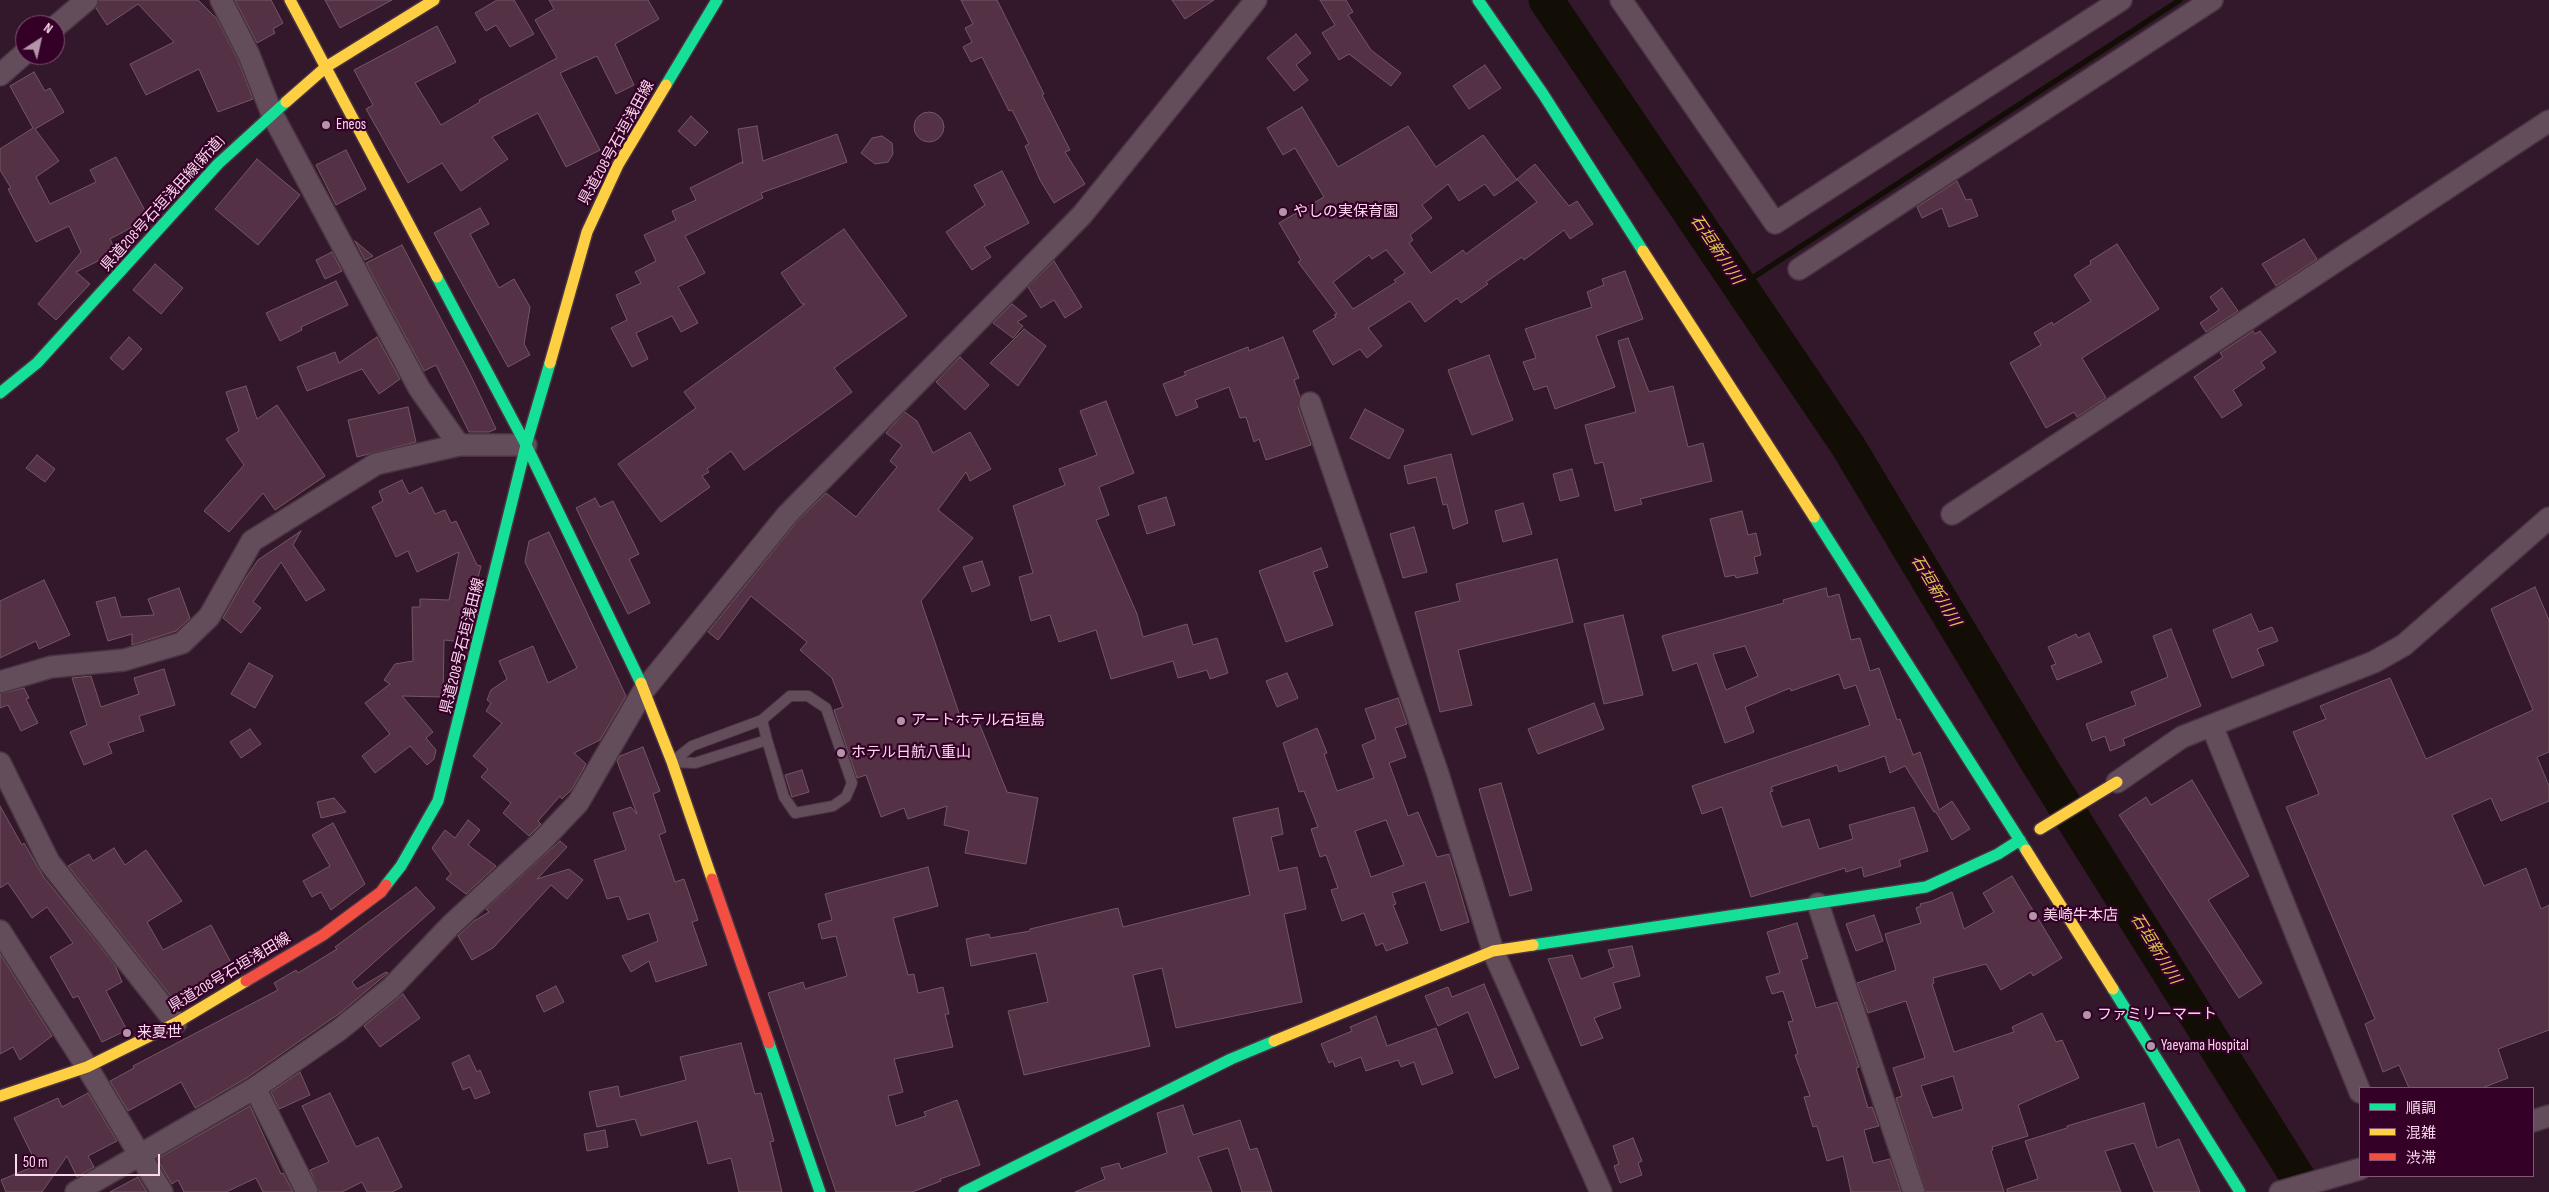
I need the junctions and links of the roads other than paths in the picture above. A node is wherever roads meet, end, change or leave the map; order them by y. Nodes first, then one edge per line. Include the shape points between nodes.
1 (87, 0) edge
2 (221, 0) edge
3 (290, 0) edge
4 (434, 0) edge
5 (717, 0) edge
6 (1256, 0) edge
7 (1478, 0) edge
8 (1621, 0) edge
9 (2121, 0) edge
10 (2212, 0) edge
11 (65, 19) edge
12 (15, 62) edge
13 (326, 67) junction
14 (0, 75) edge
15 (272, 114) junction
16 (2549, 121) edge
17 (1799, 269) dead end
18 (0, 393) edge
19 (1310, 403) dead end
20 (459, 445) junction
21 (526, 445) junction
22 (1952, 514) dead end
23 (2549, 518) edge
24 (0, 682) edge
25 (644, 690) junction
26 (762, 720) junction
27 (2212, 726) junction
28 (767, 740) junction
29 (672, 762) junction
30 (0, 763) edge
31 (2117, 782) joint
32 (2040, 830) joint
33 (2020, 840) junction
34 (1818, 904) junction
35 (0, 931) edge
36 (1493, 951) junction
37 (176, 1023) junction
38 (87, 1067) junction
39 (255, 1088) junction
40 (2359, 1090) edge
41 (0, 1096) edge
42 (2549, 1116) edge
43 (2534, 1121) edge
44 (140, 1154) junction
45 (2359, 1169) edge
46 (76, 1192) edge
47 (162, 1192) edge
48 (307, 1192) edge
49 (820, 1192) edge
50 (964, 1192) edge
51 (1601, 1192) edge
52 (1914, 1192) edge
53 (2240, 1192) edge
54 (2280, 1192) edge

1 - 11 street
2 - 15 street via 249,55
3 - 13 street
4 - 13 street, 県道208号石垣浅田線(新道)
5 - 21 street, 県道208号石垣浅田線 via 618,165 587,232
6 - 25 street via 1082,215 787,514
7 - 33 street via 1543,94
8 - 9 street via 1775,223
10 - 17 street
12 - 14 street
13 - 15 street, 県道208号石垣浅田線(新道)
13 - 21 street
15 - 18 street, 県道208号石垣浅田線(新道) via 218,164 37,363
15 - 20 street via 419,388
16 - 22 street
19 - 36 street via 1438,774
20 - 21 street
20 - 24 street via 376,464 252,541 209,617 182,643 124,660 51,666
21 - 25 street
21 - 37 street, 県道208号石垣浅田線 via 438,801 401,866 381,892 323,935
23 - 27 street via 2404,645 2374,662
25 - 29 street
25 - 39 street via 578,803 540,843 452,925 391,988 339,1030
26 - 28 lane
26 - 28 lane via 790,696 808,696 826,708 852,783 846,797 833,806 795,813 784,797
26 - 29 lane via 692,746
27 - 31 street via 2182,737
27 - 40 street
28 - 29 lane via 695,764
29 - 49 street
30 - 37 street via 49,862
31 - 32 street
32 - 33 street
33 - 34 street via 1998,854 1926,887
33 - 53 street
34 - 36 street
34 - 52 street
35 - 38 street
36 - 50 street via 1231,1059
36 - 51 street
37 - 38 street, 県道208号石垣浅田線
38 - 41 street, 県道208号石垣浅田線
38 - 44 street
39 - 44 street
39 - 48 street
42 - 43 street
44 - 46 street
44 - 47 street
45 - 54 street

